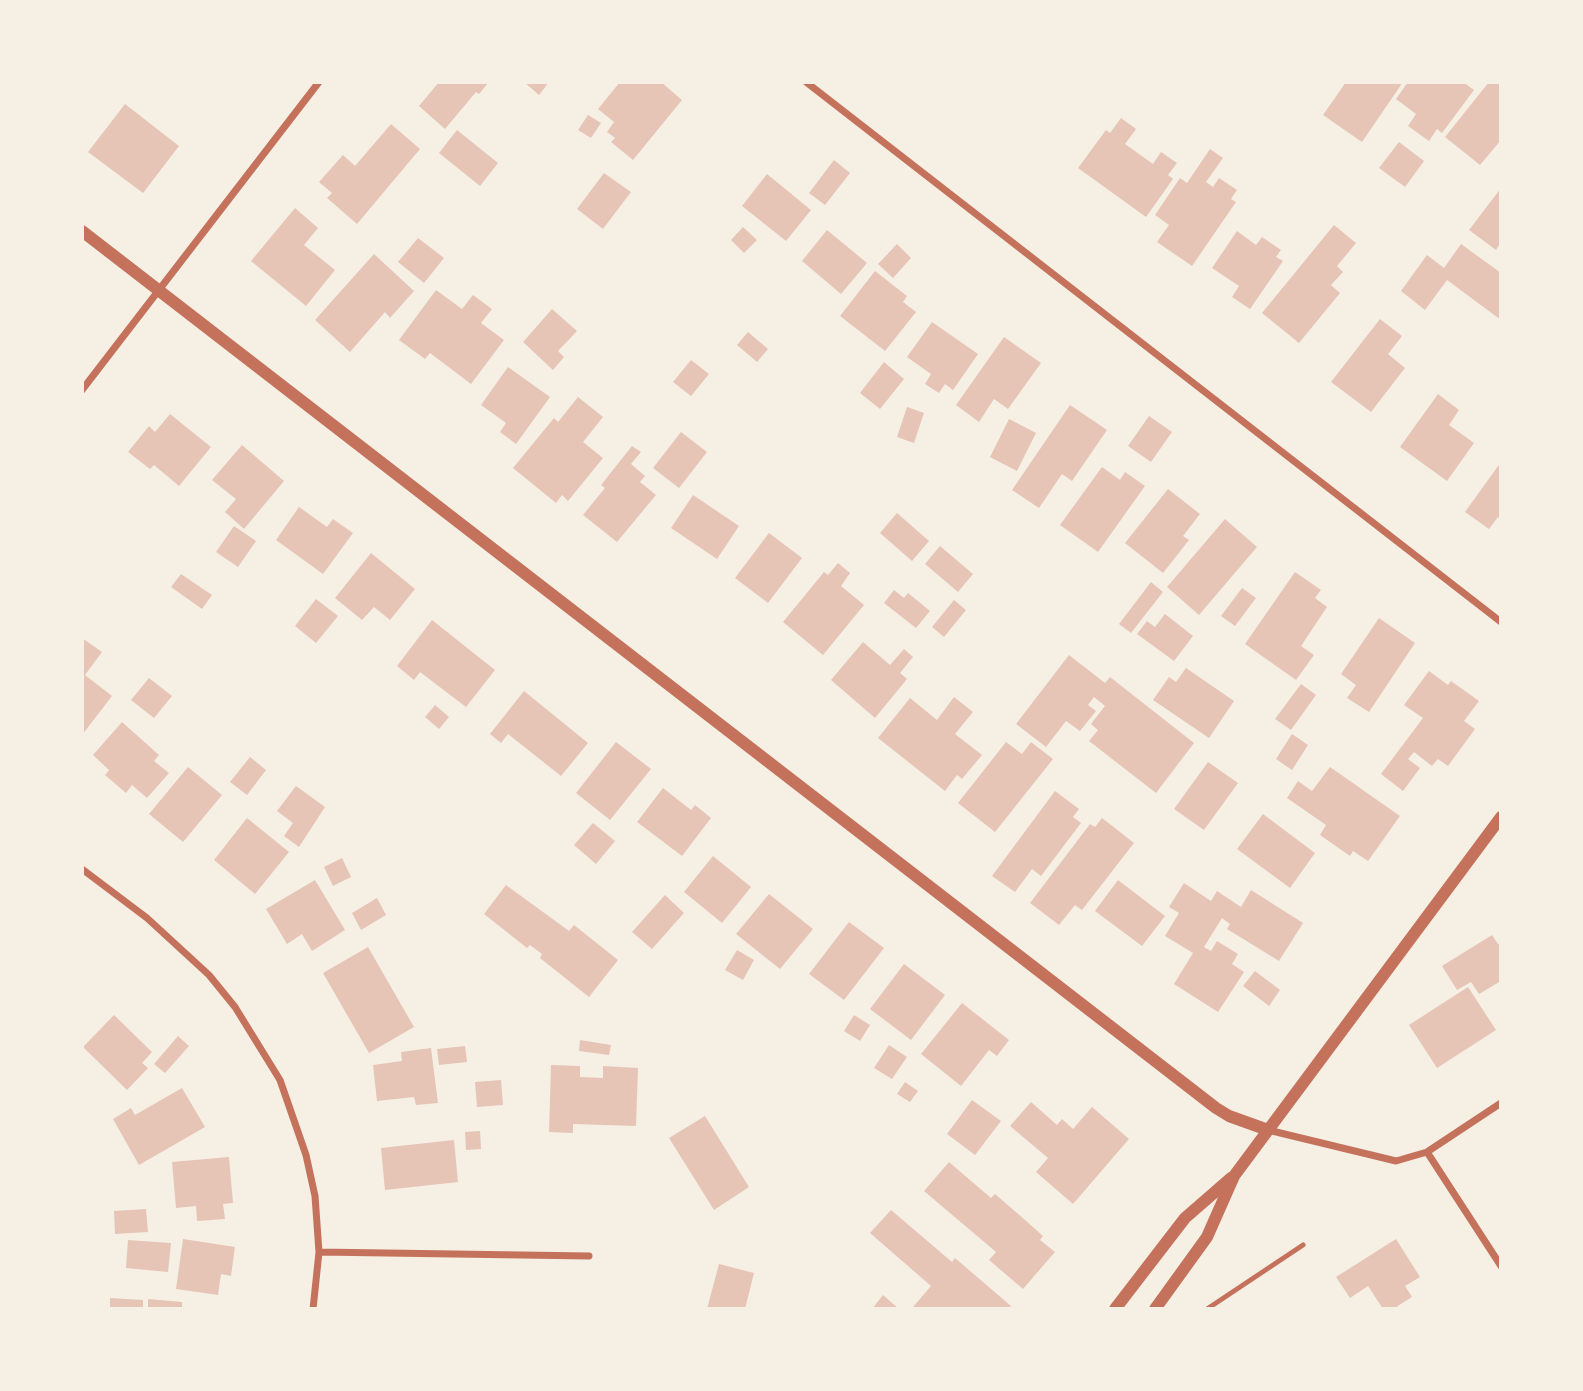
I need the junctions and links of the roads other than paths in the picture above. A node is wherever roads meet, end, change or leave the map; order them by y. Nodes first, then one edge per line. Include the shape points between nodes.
1 (319, 82) edge
2 (806, 82) edge
3 (82, 231) edge
4 (158, 289) junction
5 (82, 390) edge
6 (1501, 622) edge
7 (1501, 817) edge
8 (82, 869) edge
9 (1501, 1102) edge
10 (1268, 1130) junction
11 (1427, 1152) junction
12 (1234, 1176) junction
13 (1303, 1245) dead end
14 (319, 1252) junction
15 (589, 1256) dead end
16 (1501, 1266) edge
17 (1159, 1308) edge
18 (313, 1309) edge
19 (1115, 1309) edge
20 (1207, 1309) edge

1 - 4 street
2 - 6 street
3 - 4 street
4 - 5 street
4 - 10 street via 1216,1108
7 - 10 street
8 - 14 street via 147,918 209,975 258,1041 280,1080 306,1155
9 - 11 street
10 - 11 street via 1388,1160
10 - 12 street
11 - 16 street
12 - 17 street via 1207,1237
12 - 19 street via 1185,1217
13 - 20 lane
14 - 15 street
14 - 18 street

